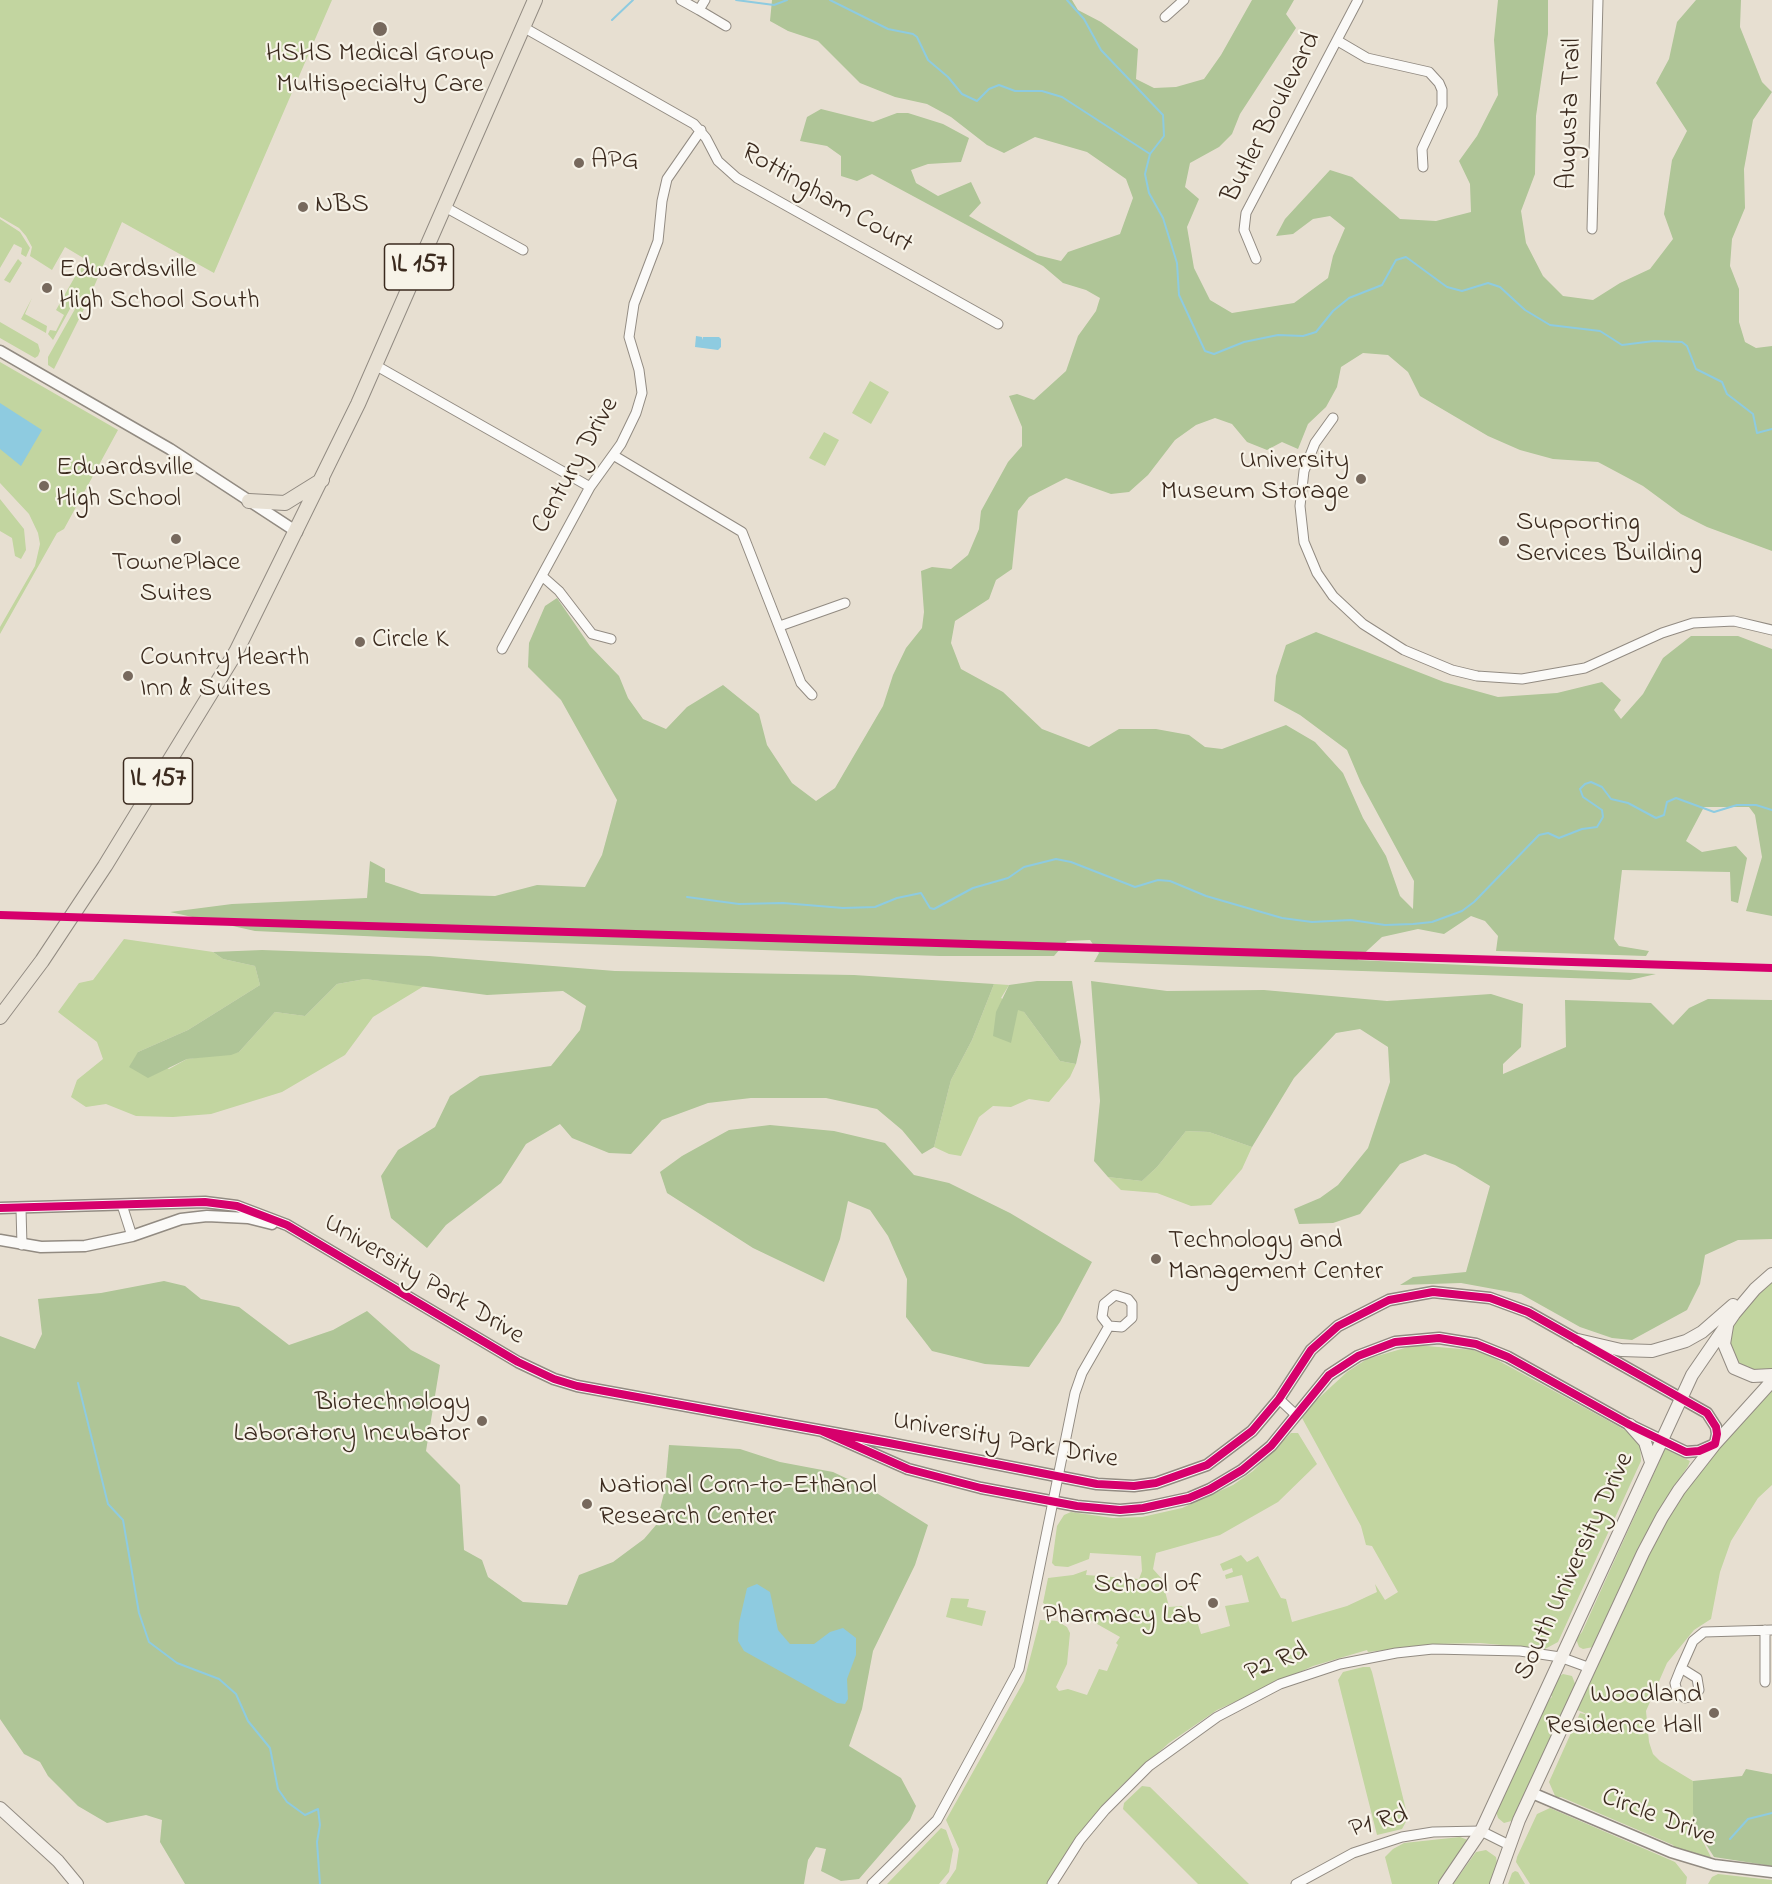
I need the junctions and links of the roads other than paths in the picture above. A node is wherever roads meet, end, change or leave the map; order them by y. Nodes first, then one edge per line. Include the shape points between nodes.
1 (535, 0) edge
2 (681, 0) edge
3 (705, 0) edge
4 (1184, 0) edge
5 (1358, 0) edge
6 (1598, 0) edge
7 (699, 10) junction
8 (1165, 17) dead end
9 (726, 26) dead end
10 (523, 27) junction
11 (1338, 41) junction
12 (701, 130) junction
13 (1424, 167) dead end
14 (445, 207) junction
15 (1592, 229) dead end
16 (523, 250) dead end
17 (1256, 259) dead end
18 (998, 324) dead end
19 (0, 351) edge
20 (375, 365) junction
21 (1333, 418) dead end
22 (613, 455) junction
23 (322, 480) junction
24 (590, 487) junction
25 (249, 501) junction
26 (297, 532) junction
27 (542, 576) junction
28 (845, 603) dead end
29 (780, 626) junction
30 (1772, 630) edge
31 (611, 639) dead end
32 (502, 649) dead end
33 (812, 695) dead end
34 (0, 1017) edge
35 (122, 1205) junction
36 (0, 1209) edge
37 (21, 1209) junction
38 (132, 1236) junction
39 (0, 1240) edge
40 (311, 1240) junction
41 (22, 1245) junction
42 (1772, 1275) edge
43 (1754, 1291) junction
44 (1728, 1322) junction
45 (1109, 1326) dead end
46 (1578, 1340) junction
47 (1772, 1375) edge
48 (1772, 1381) edge
49 (1681, 1398) junction
50 (1279, 1399) junction
51 (1296, 1415) junction
52 (1630, 1425) junction
53 (822, 1431) junction
54 (1661, 1440) junction
55 (1715, 1444) junction
56 (1651, 1462) junction
57 (1058, 1476) junction
58 (1053, 1502) junction
59 (1768, 1630) edge
60 (1560, 1657) junction
61 (1590, 1668) junction
62 (1681, 1668) dead end
63 (1765, 1682) dead end
64 (1532, 1793) junction
65 (0, 1808) edge
66 (1481, 1831) junction
67 (1509, 1845) junction
68 (1772, 1872) edge
69 (77, 1884) edge
70 (872, 1884) edge
71 (1052, 1884) edge
72 (1296, 1884) edge
73 (1445, 1884) edge
74 (1496, 1884) edge

1 - 10 main road, IL 157
2 - 7 street
3 - 7 street
4 - 8 street
5 - 11 street, Butler Boulevard
6 - 15 street, Augusta Trail
7 - 9 street
10 - 12 street, Rottingham Court
10 - 14 main road, IL 157
11 - 13 street via 1367,58 1429,72 1439,83 1442,106 1422,149
11 - 17 street, Butler Boulevard via 1246,213 1244,230
12 - 18 street, Rottingham Court via 718,161 737,178
12 - 22 street, Century Drive via 667,179 658,241 634,304 629,338 642,393 636,413
14 - 16 street
14 - 20 main road, IL 157
19 - 25 street via 153,438
20 - 23 main road, IL 157
20 - 24 street
21 - 30 street via 1312,450 1301,486 1301,526 1310,558 1323,583 1342,605 1383,638 1418,657 1477,676 1522,679 1585,668 1693,623 1734,621
22 - 24 street, Century Drive
22 - 29 street via 742,532
23 - 25 main road via 285,503
23 - 26 main road, IL 157
24 - 27 street, Century Drive
25 - 26 street
26 - 34 main road, IL 157 via 236,652 166,768 75,912
27 - 31 street via 592,634
27 - 32 street, Century Drive
28 - 29 street
29 - 33 street via 801,682
35 - 37 street, University Park Drive
35 - 38 street
35 - 40 street, University Park Drive via 205,1202 237,1206 272,1217
36 - 37 street, University Park Drive
37 - 41 street
38 - 40 street, University Park Drive via 181,1219 228,1215 269,1222
38 - 41 street, University Park Drive via 85,1246
39 - 41 street, University Park Drive
40 - 53 street, University Park Drive via 518,1362 554,1378 577,1386
42 - 43 main road, South University Drive
43 - 44 main road, South University Drive
43 - 46 main road via 1702,1332 1668,1347 1629,1351
44 - 47 main road via 1724,1344 1734,1368 1753,1376
44 - 49 main road, South University Drive via 1700,1361
45 - 57 street via 1075,1393
46 - 49 street, University Park Drive
46 - 50 street, University Park Drive via 1528,1312 1490,1298 1454,1292 1410,1294 1371,1307 1338,1326 1311,1350
48 - 55 main road, South University Drive
49 - 54 main road, South University Drive
49 - 55 street, University Park Drive via 1707,1413 1716,1427
50 - 51 street
50 - 57 street, University Park Drive via 1238,1444 1207,1465 1174,1479 1115,1486
51 - 52 street, University Park Drive via 1329,1376 1358,1356 1395,1342 1439,1338 1476,1344 1508,1357
51 - 58 street, University Park Drive via 1271,1446 1242,1470 1188,1498 1120,1510
52 - 54 street, University Park Drive
52 - 56 main road via 1645,1442
53 - 57 street, University Park Drive
53 - 58 street, University Park Drive via 908,1469
54 - 55 street, University Park Drive via 1686,1452
54 - 56 main road, South University Drive
55 - 61 main road, South University Drive via 1662,1517
56 - 60 main road, South University Drive
57 - 58 street
58 - 70 street via 1025,1650 1010,1688 937,1820
59 - 62 street via 1704,1632 1693,1641
59 - 63 street
60 - 61 street, P2 Rd
60 - 66 main road, South University Drive
60 - 71 street, P2 Rd via 1491,1649 1396,1653 1340,1664 1259,1694 1198,1729 1149,1766 1080,1840
61 - 64 main road, South University Drive
64 - 67 main road, South University Drive
64 - 68 street, Circle Drive via 1671,1852 1714,1865
65 - 69 main road via 58,1861
66 - 67 street
66 - 72 street, P1 Rd via 1402,1837 1353,1853
66 - 73 main road, South University Drive
67 - 74 main road, South University Drive

